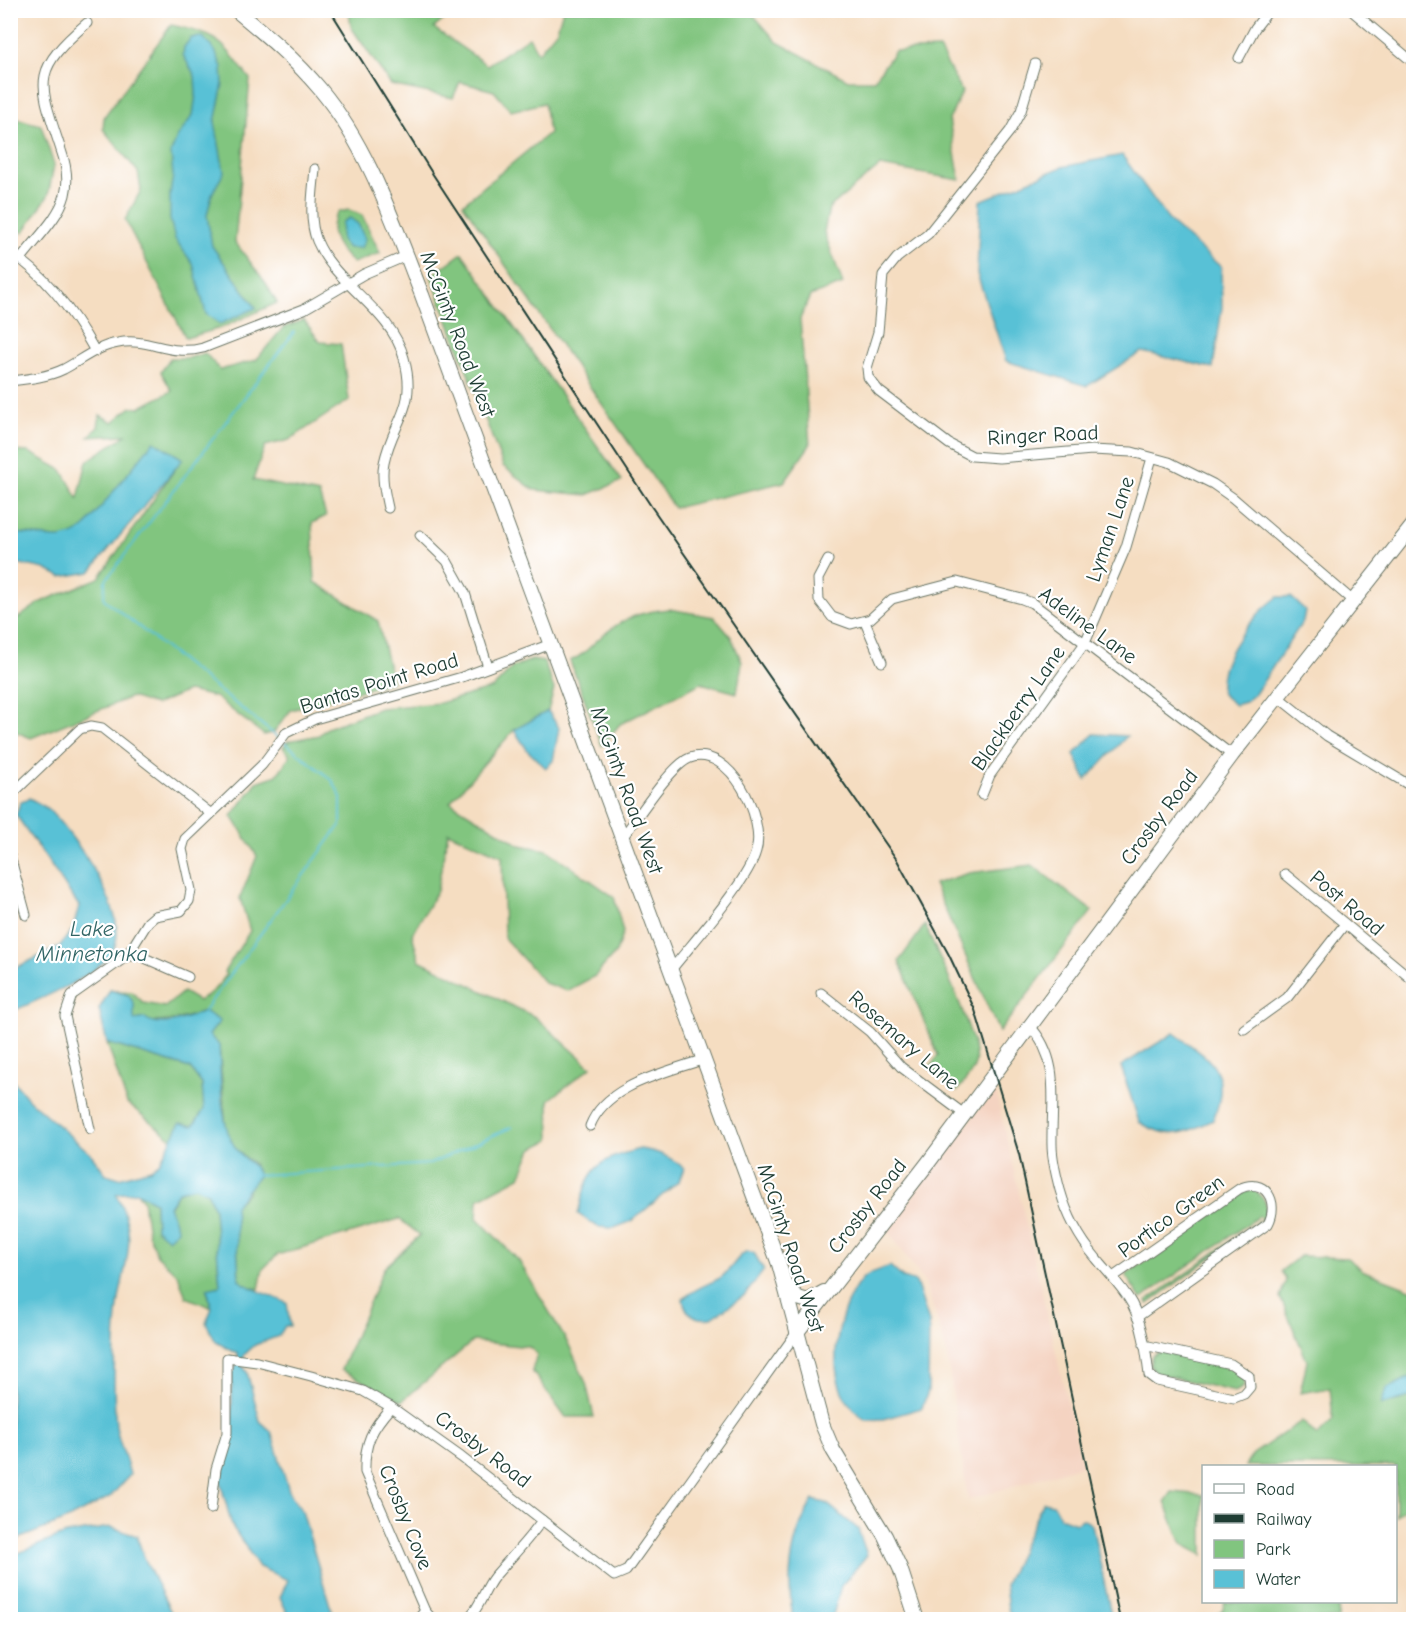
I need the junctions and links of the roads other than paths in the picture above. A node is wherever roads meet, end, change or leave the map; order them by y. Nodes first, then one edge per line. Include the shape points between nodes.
1 (236, 10) edge
2 (1269, 10) edge
3 (1351, 10) edge
4 (87, 22) dead end
5 (1239, 58) dead end
6 (1035, 63) dead end
7 (1413, 63) edge
8 (315, 169) dead end
9 (10, 252) edge
10 (406, 256) junction
11 (21, 259) junction
12 (350, 284) junction
13 (95, 351) junction
14 (10, 381) edge
15 (1152, 458) junction
16 (388, 508) dead end
17 (1413, 524) edge
18 (420, 535) dead end
19 (828, 560) dead end
20 (1353, 601) junction
21 (865, 621) junction
22 (550, 644) junction
23 (1086, 644) junction
24 (882, 662) dead end
25 (488, 667) junction
26 (1278, 697) junction
27 (1232, 755) junction
28 (1413, 788) edge
29 (982, 795) dead end
30 (10, 796) edge
31 (210, 813) junction
32 (622, 838) junction
33 (10, 856) edge
34 (1286, 874) dead end
35 (26, 915) dead end
36 (1345, 924) junction
37 (127, 956) junction
38 (671, 969) junction
39 (188, 977) dead end
40 (1413, 981) edge
41 (821, 993) dead end
42 (1029, 1024) junction
43 (1244, 1029) dead end
44 (704, 1059) junction
45 (963, 1114) junction
46 (590, 1126) dead end
47 (90, 1129) dead end
48 (1113, 1277) junction
49 (838, 1278) junction
50 (783, 1281) junction
51 (1137, 1317) junction
52 (797, 1332) junction
53 (1144, 1345) junction
54 (391, 1407) junction
55 (212, 1509) dead end
56 (542, 1520) junction
57 (425, 1611) junction
58 (417, 1620) edge
59 (433, 1620) edge
60 (465, 1620) edge
61 (917, 1620) edge

1 - 10 main road, McGinty Road West via 290,56 343,121 378,187
2 - 5 street via 1254,28
3 - 7 street
4 - 11 street via 58,48 46,68 46,104 68,177 65,196 55,215
6 - 15 street, Ringer Road via 1021,111 1010,131 928,234 897,258 883,275 878,332 868,377 879,391 949,444 972,456 999,458 1112,450
8 - 12 street via 312,218 317,241
9 - 11 street
10 - 12 street
10 - 22 main road, McGinty Road West
11 - 13 street via 64,302
12 - 13 street via 304,309 188,352 136,341 115,343
12 - 16 street via 391,330 404,356 407,404 384,464
13 - 14 street via 62,370
15 - 20 street, Ringer Road via 1192,472 1233,498
15 - 23 street, Lyman Lane via 1126,547
17 - 20 main road, Crosby Road
18 - 25 street via 447,561 465,592
19 - 21 street via 818,579 819,600 824,609 841,622
20 - 26 main road, Crosby Road
21 - 23 street, Adeline Lane via 892,599 957,582 1032,603
21 - 24 street
22 - 25 street, Bantas Point Road
22 - 32 main road, McGinty Road West
23 - 27 street, Adeline Lane
23 - 29 street, Blackberry Lane via 990,775
25 - 31 street, Bantas Point Road via 315,719 286,732 262,765
26 - 27 main road, Crosby Road
26 - 28 street via 1327,736
27 - 42 main road, Crosby Road
30 - 31 street via 80,729 91,726 102,728
31 - 37 street, Bantas Point Road via 185,839 182,849 191,890 189,901 181,911 155,916 148,922
32 - 38 main road, McGinty Road West
32 - 38 street via 675,769 701,756 720,762 753,809 759,836 753,862
33 - 35 street
34 - 36 street, Post Road
36 - 40 street, Post Road
36 - 43 street via 1287,998
37 - 39 street via 140,956
37 - 47 street, Bantas Point Road via 81,986 67,1005 65,1016
38 - 44 main road, McGinty Road West
41 - 45 street, Rosemary Lane via 860,1023 901,1067
42 - 45 main road, Crosby Road
42 - 48 street via 1043,1042 1054,1076 1053,1157 1061,1192 1084,1243
44 - 46 street via 641,1082 608,1100 596,1110
44 - 50 main road, McGinty Road West
45 - 49 main road, Crosby Road
48 - 51 street
48 - 51 street, Portico Green via 1239,1189 1261,1186 1270,1196 1273,1208 1268,1224
49 - 50 main road via 812,1301 798,1298
49 - 52 main road, Crosby Road
50 - 52 main road, McGinty Road West
51 - 53 street
52 - 56 street, Crosby Road via 626,1571 614,1576
52 - 61 main road, McGinty Road West via 822,1424 833,1450 885,1536
53 - 53 street via 1153,1380 1234,1398 1250,1387 1249,1376 1231,1364
54 - 55 street, Crosby Road via 363,1391 227,1359 227,1433 216,1469
54 - 56 street, Crosby Road
54 - 57 street, Crosby Cove via 368,1439 365,1472
56 - 60 street via 493,1578 473,1615
57 - 58 street
57 - 59 street, Crosby Cove

